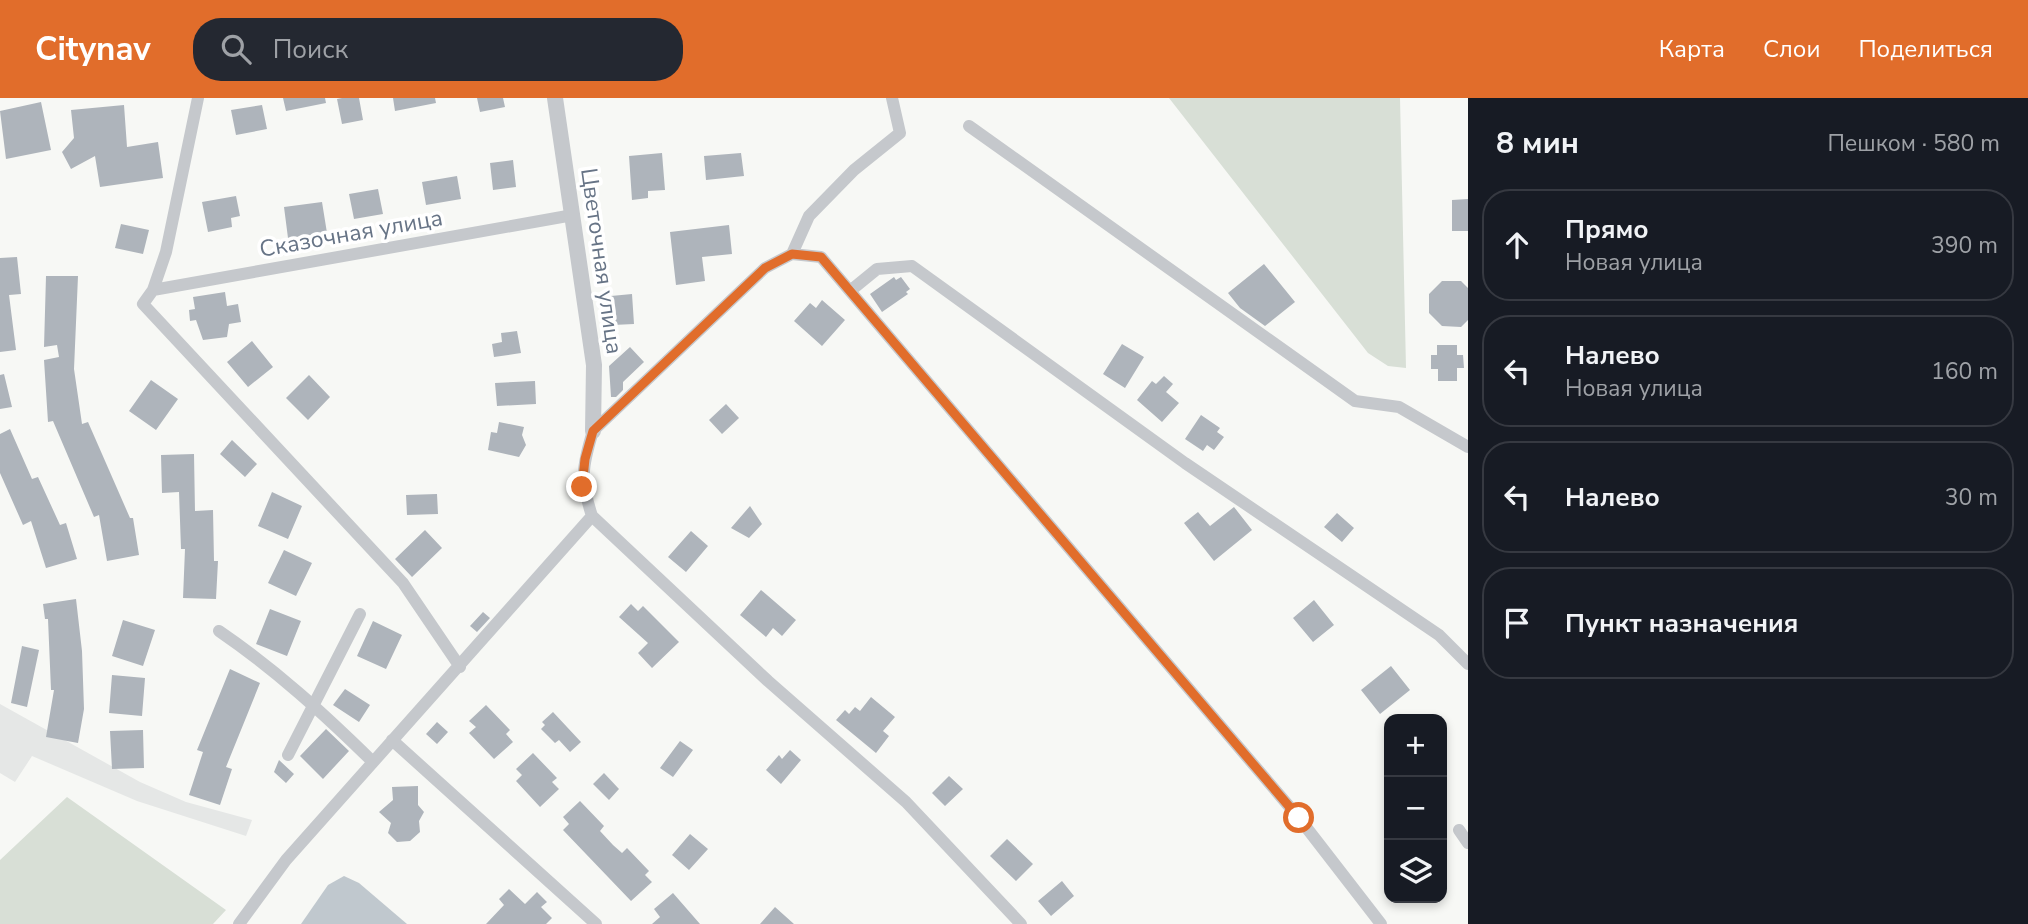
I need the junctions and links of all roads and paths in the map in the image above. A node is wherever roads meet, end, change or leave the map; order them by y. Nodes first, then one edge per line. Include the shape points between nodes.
1 (198, 98) edge
2 (555, 98) edge
3 (892, 98) edge
4 (969, 126) dead end
5 (573, 215) junction
6 (792, 254) junction
7 (153, 290) junction
8 (850, 291) junction
9 (593, 431) junction
10 (1468, 447) edge
11 (592, 516) junction
12 (360, 614) dead end
13 (219, 631) dead end
14 (1468, 664) edge
15 (460, 667) junction
16 (314, 703) junction
17 (392, 740) junction
18 (288, 755) dead end
19 (373, 762) junction
20 (1459, 830) dead end
21 (1468, 843) edge
22 (239, 924) edge
23 (596, 924) edge
24 (1021, 924) edge
25 (1381, 924) edge

1 - 7 street via 166,252
2 - 5 street, Цветочная улица
3 - 6 street via 900,134 809,216
4 - 10 street via 1355,401 1399,407
5 - 7 street, Сказочная улица
5 - 9 street, Цветочная улица via 594,365
6 - 8 street via 821,257
6 - 9 street via 765,268
7 - 15 street via 143,304 403,583
8 - 14 street via 877,269 912,265 1185,463 1439,635
8 - 25 street via 1299,818
9 - 11 street via 582,487
11 - 15 street
11 - 24 street via 906,802
12 - 16 street
13 - 16 street
15 - 17 street
16 - 18 street
16 - 19 street
17 - 19 street
17 - 23 street
19 - 22 street via 286,860
20 - 21 street

